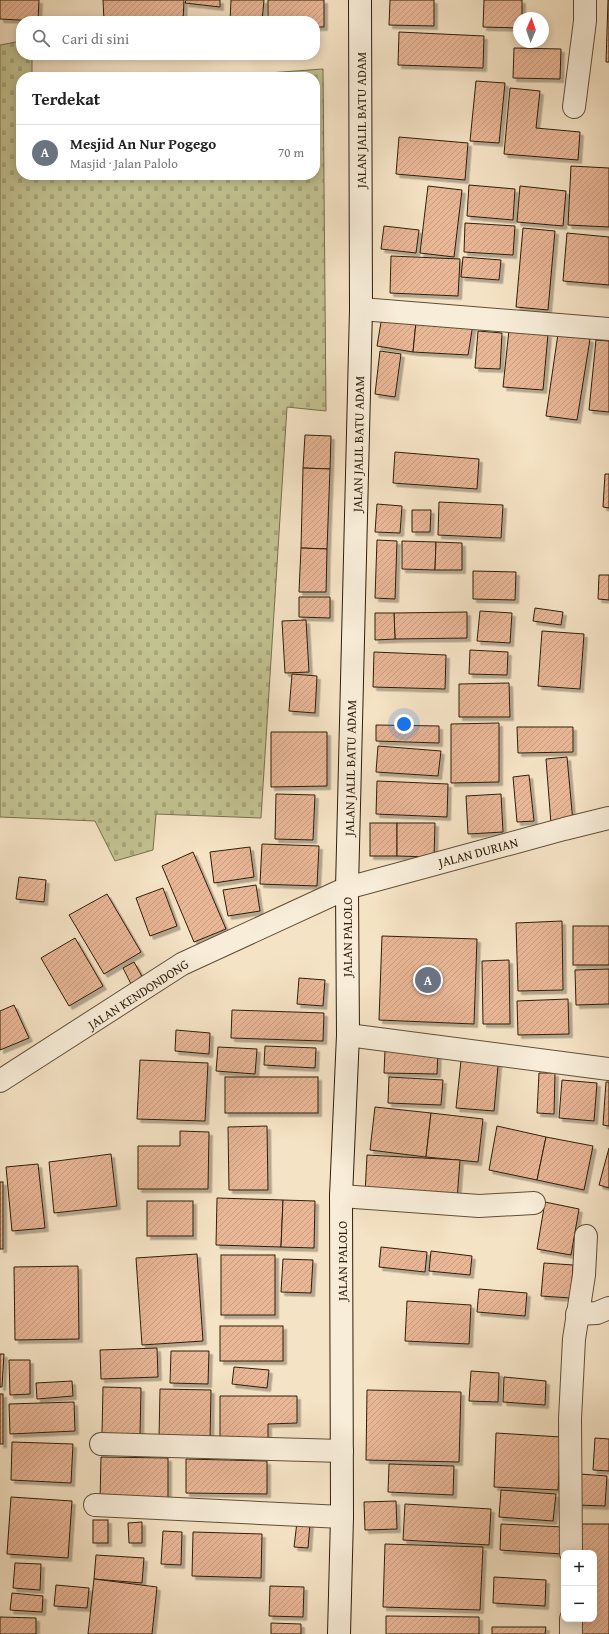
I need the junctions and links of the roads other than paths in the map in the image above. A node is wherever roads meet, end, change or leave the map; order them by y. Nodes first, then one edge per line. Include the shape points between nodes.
1 (360, 0) edge
2 (585, 0) edge
3 (574, 107) dead end
4 (361, 309) junction
5 (609, 328) edge
6 (609, 818) edge
7 (347, 888) junction
8 (348, 1035) junction
9 (609, 1069) edge
10 (0, 1081) edge
11 (342, 1196) junction
12 (534, 1203) dead end
13 (586, 1236) dead end
14 (609, 1308) edge
15 (577, 1314) junction
16 (101, 1444) dead end
17 (342, 1451) junction
18 (95, 1505) dead end
19 (342, 1517) junction
20 (571, 1550) edge
21 (571, 1622) edge
22 (339, 1634) edge
23 (571, 1634) edge

1 - 4 street, JALAN JALIL BATU ADAM
2 - 3 street via 585,21
4 - 5 street
4 - 7 street, JALAN JALIL BATU ADAM
6 - 7 street, JALAN DURIAN
7 - 8 street, JALAN PALOLO
7 - 10 street, JALAN KENDONDONG via 182,964
8 - 9 street
8 - 11 street, JALAN PALOLO
11 - 12 street via 479,1206
11 - 17 street, JALAN PALOLO
13 - 15 street via 584,1275
14 - 15 street via 597,1313
15 - 20 street via 570,1420
16 - 17 street
17 - 19 street, JALAN PALOLO
18 - 19 street
19 - 22 street, JALAN PALOLO
21 - 23 street

